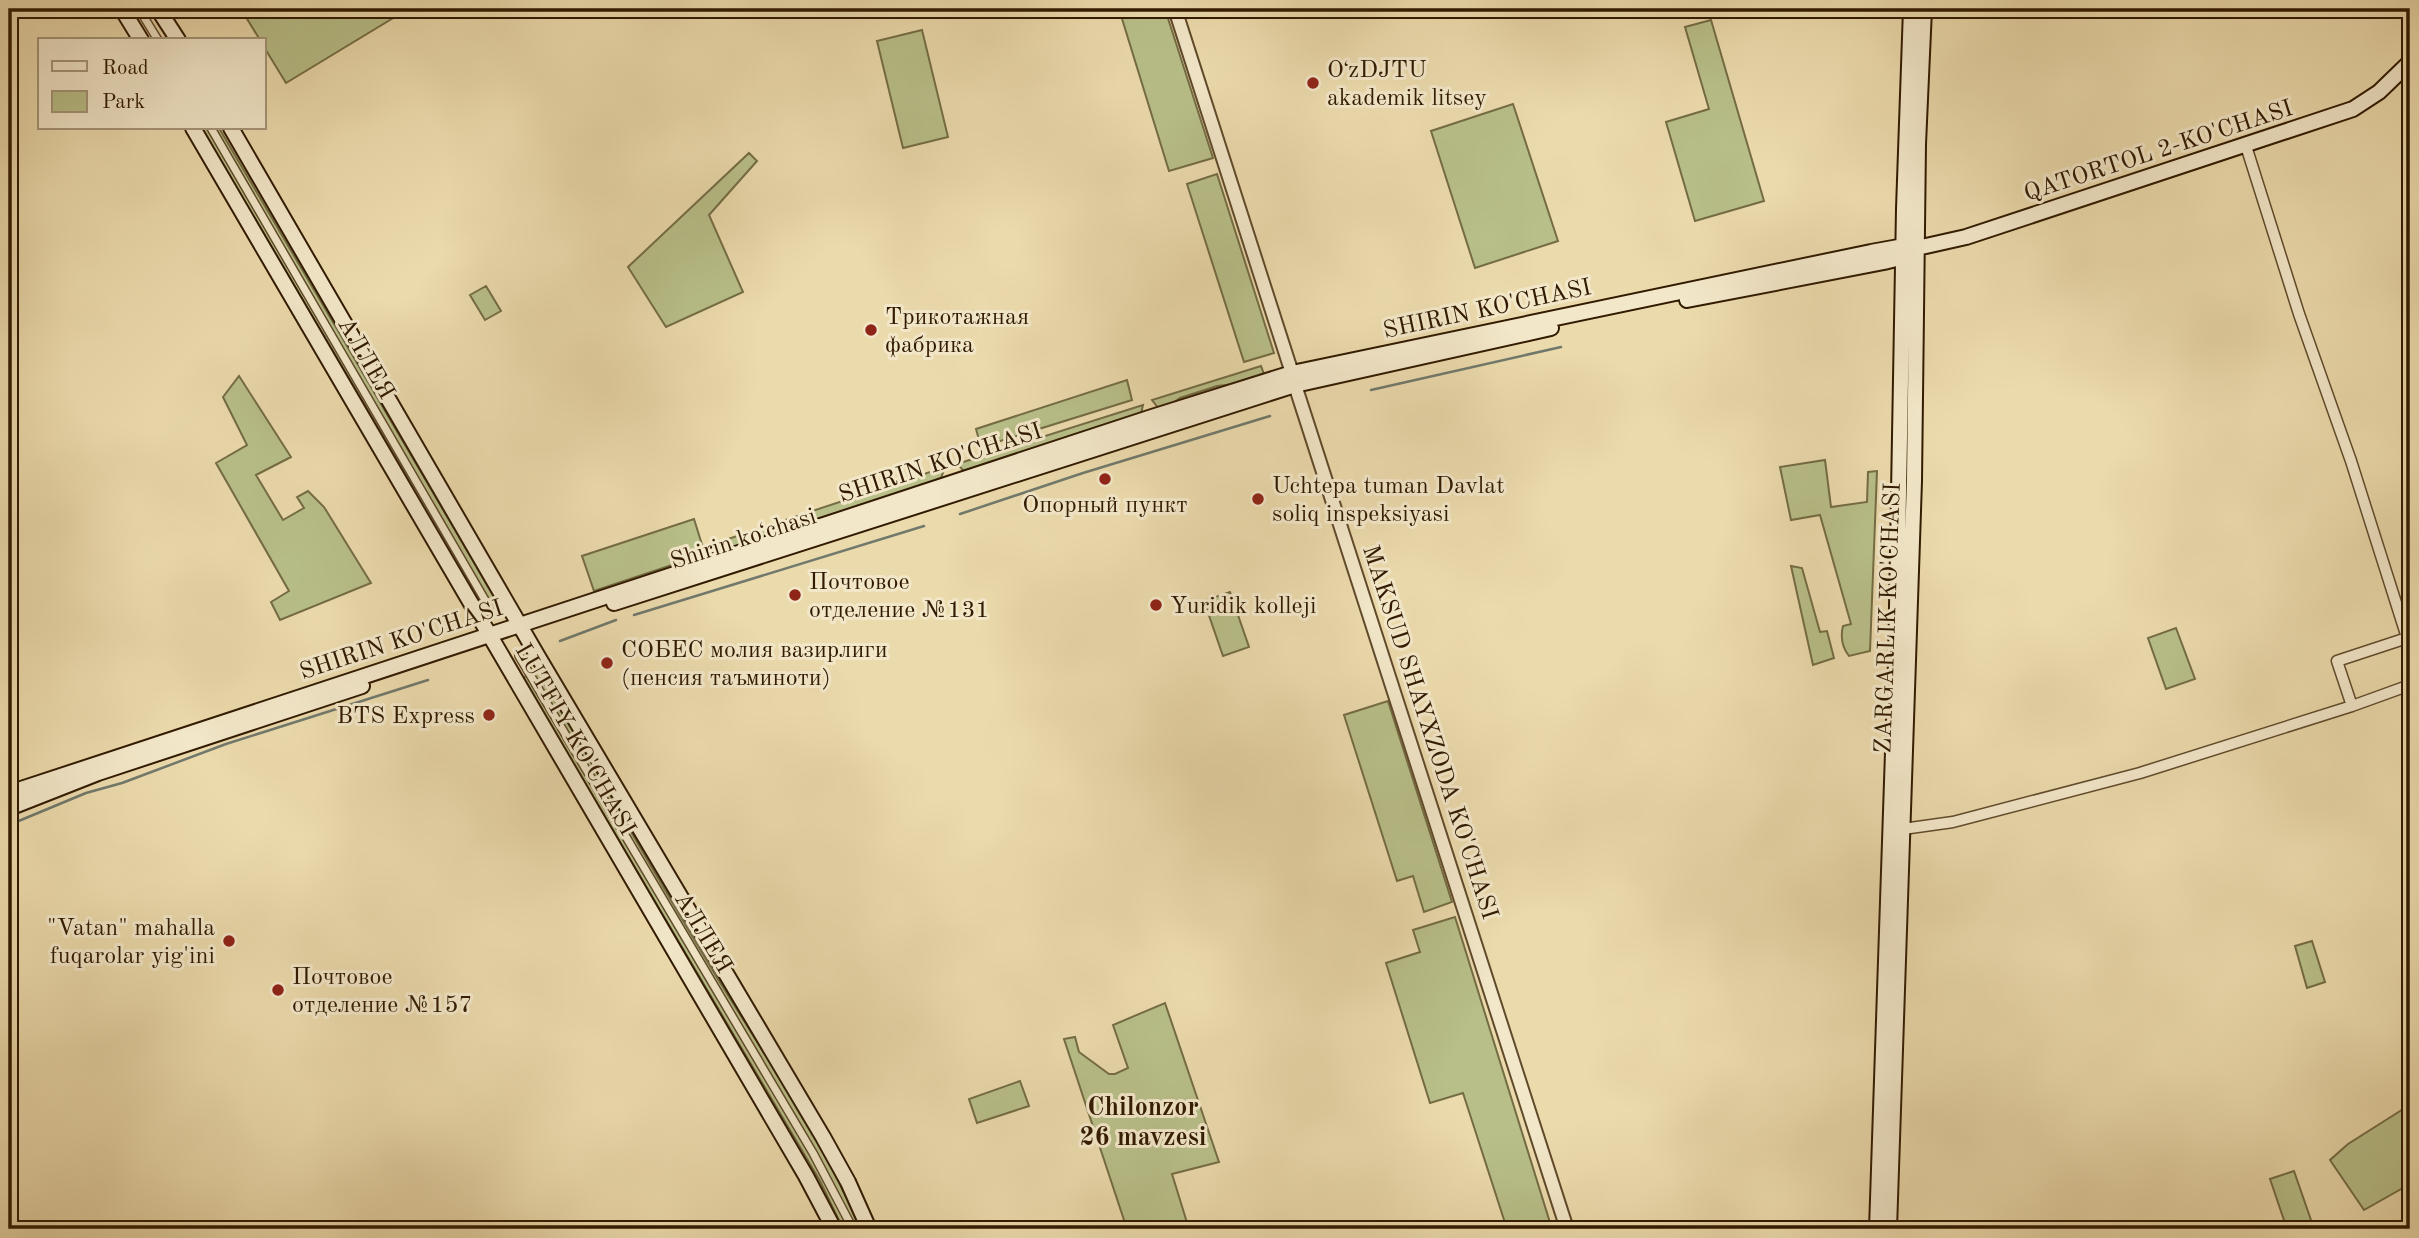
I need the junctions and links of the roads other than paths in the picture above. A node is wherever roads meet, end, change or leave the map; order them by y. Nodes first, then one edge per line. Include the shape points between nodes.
1 (122, 9) edge
2 (139, 9) edge
3 (158, 9) edge
4 (1175, 9) edge
5 (1911, 9) edge
6 (1924, 9) edge
7 (140, 38) edge
8 (157, 38) edge
9 (177, 38) edge
10 (2410, 62) edge
11 (194, 130) edge
12 (212, 130) edge
13 (232, 130) edge
14 (2246, 146) junction
15 (1908, 250) junction
16 (1294, 379) junction
17 (489, 607) dead end
18 (522, 628) junction
19 (490, 639) junction
20 (2410, 641) edge
21 (519, 656) dead end
22 (2410, 684) edge
23 (2352, 706) junction
24 (9, 793) edge
25 (9, 808) edge
26 (1903, 829) junction
27 (834, 1229) edge
28 (853, 1229) edge
29 (869, 1229) edge
30 (1567, 1229) edge
31 (1877, 1229) edge
32 (1889, 1229) edge

1 - 7 main road
2 - 8 street
3 - 9 main road
4 - 16 street, MAKSUD SHAYXZODA KO'CHASI
5 - 15 main road, ZARGARLIK KO'CHASI
6 - 15 main road, ZARGARLIK KO'CHASI
10 - 14 main road, QATORTOL 2-KO'CHASI via 2359,106
11 - 19 main road, LUTFIY KO'CHASI
12 - 17 street, АЛЛЕЯ
13 - 18 main road, LUTFIY KO'CHASI
14 - 15 main road, QATORTOL 2-KO'CHASI via 1966,236
14 - 20 street
15 - 16 main road, SHIRIN KO'CHASI
15 - 26 main road, ZARGARLIK KO'CHASI via 1914,468
15 - 31 main road, ZARGARLIK KO'CHASI
16 - 18 main road, SHIRIN KO'CHASI
16 - 30 street, MAKSUD SHAYXZODA KO'CHASI
18 - 19 main road, SHIRIN KO'CHASI
18 - 29 main road, LUTFIY KO'CHASI via 823,1137
19 - 24 main road, SHIRIN KO'CHASI
19 - 25 main road, SHIRIN KO'CHASI
19 - 27 main road, LUTFIY KO'CHASI
20 - 23 street via 2337,661
21 - 28 street, АЛЛЕЯ via 813,1153
22 - 23 street
23 - 26 street via 2140,773 1953,822
26 - 32 main road, ZARGARLIK KO'CHASI

